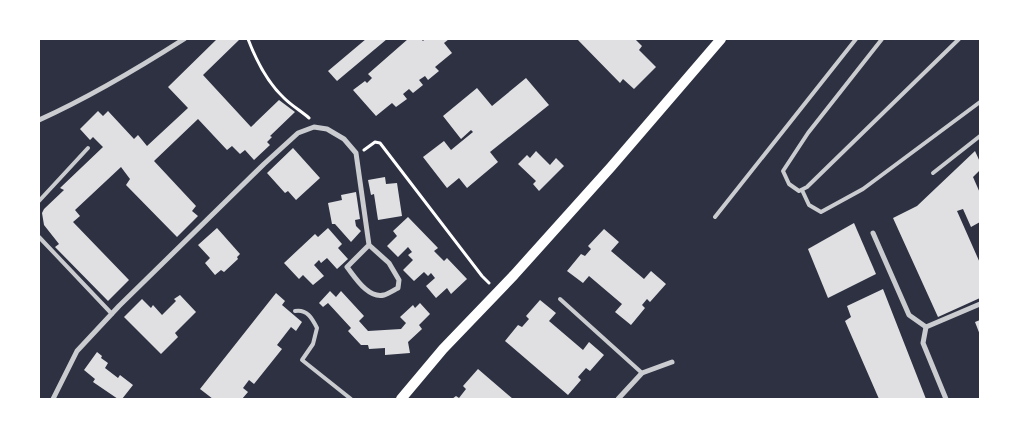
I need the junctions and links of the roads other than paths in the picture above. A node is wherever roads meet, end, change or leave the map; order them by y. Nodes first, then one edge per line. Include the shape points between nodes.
1 (184, 39) edge
2 (721, 39) edge
3 (856, 39) edge
4 (882, 39) edge
5 (960, 39) edge
6 (980, 102) edge
7 (39, 120) edge
8 (980, 136) edge
9 (88, 148) dead end
10 (933, 173) dead end
11 (802, 190) junction
12 (39, 201) edge
13 (715, 217) dead end
14 (873, 233) dead end
15 (39, 237) edge
16 (369, 245) junction
17 (560, 299) dead end
18 (980, 304) edge
19 (295, 311) dead end
20 (112, 314) junction
21 (926, 327) junction
22 (672, 362) dead end
23 (642, 373) junction
24 (53, 399) edge
25 (351, 399) edge
26 (401, 399) edge
27 (618, 399) edge
28 (946, 399) edge

1 - 7 street via 84,99
2 - 26 main road via 611,167
3 - 13 lane
4 - 11 lane via 808,133 783,171 790,184
5 - 11 lane
6 - 11 lane via 862,189 821,212 809,205
8 - 10 lane
9 - 12 lane
14 - 21 street via 909,315
15 - 20 lane
16 - 16 street via 347,267 372,294 383,296 398,288 399,280 389,263
16 - 20 street via 356,153 344,139 327,129 314,127 298,133 264,164
17 - 23 lane
18 - 21 street
19 - 25 lane via 309,314 317,328 313,344 302,360
20 - 24 street via 78,351
21 - 28 street via 923,344
22 - 23 street
23 - 27 street

